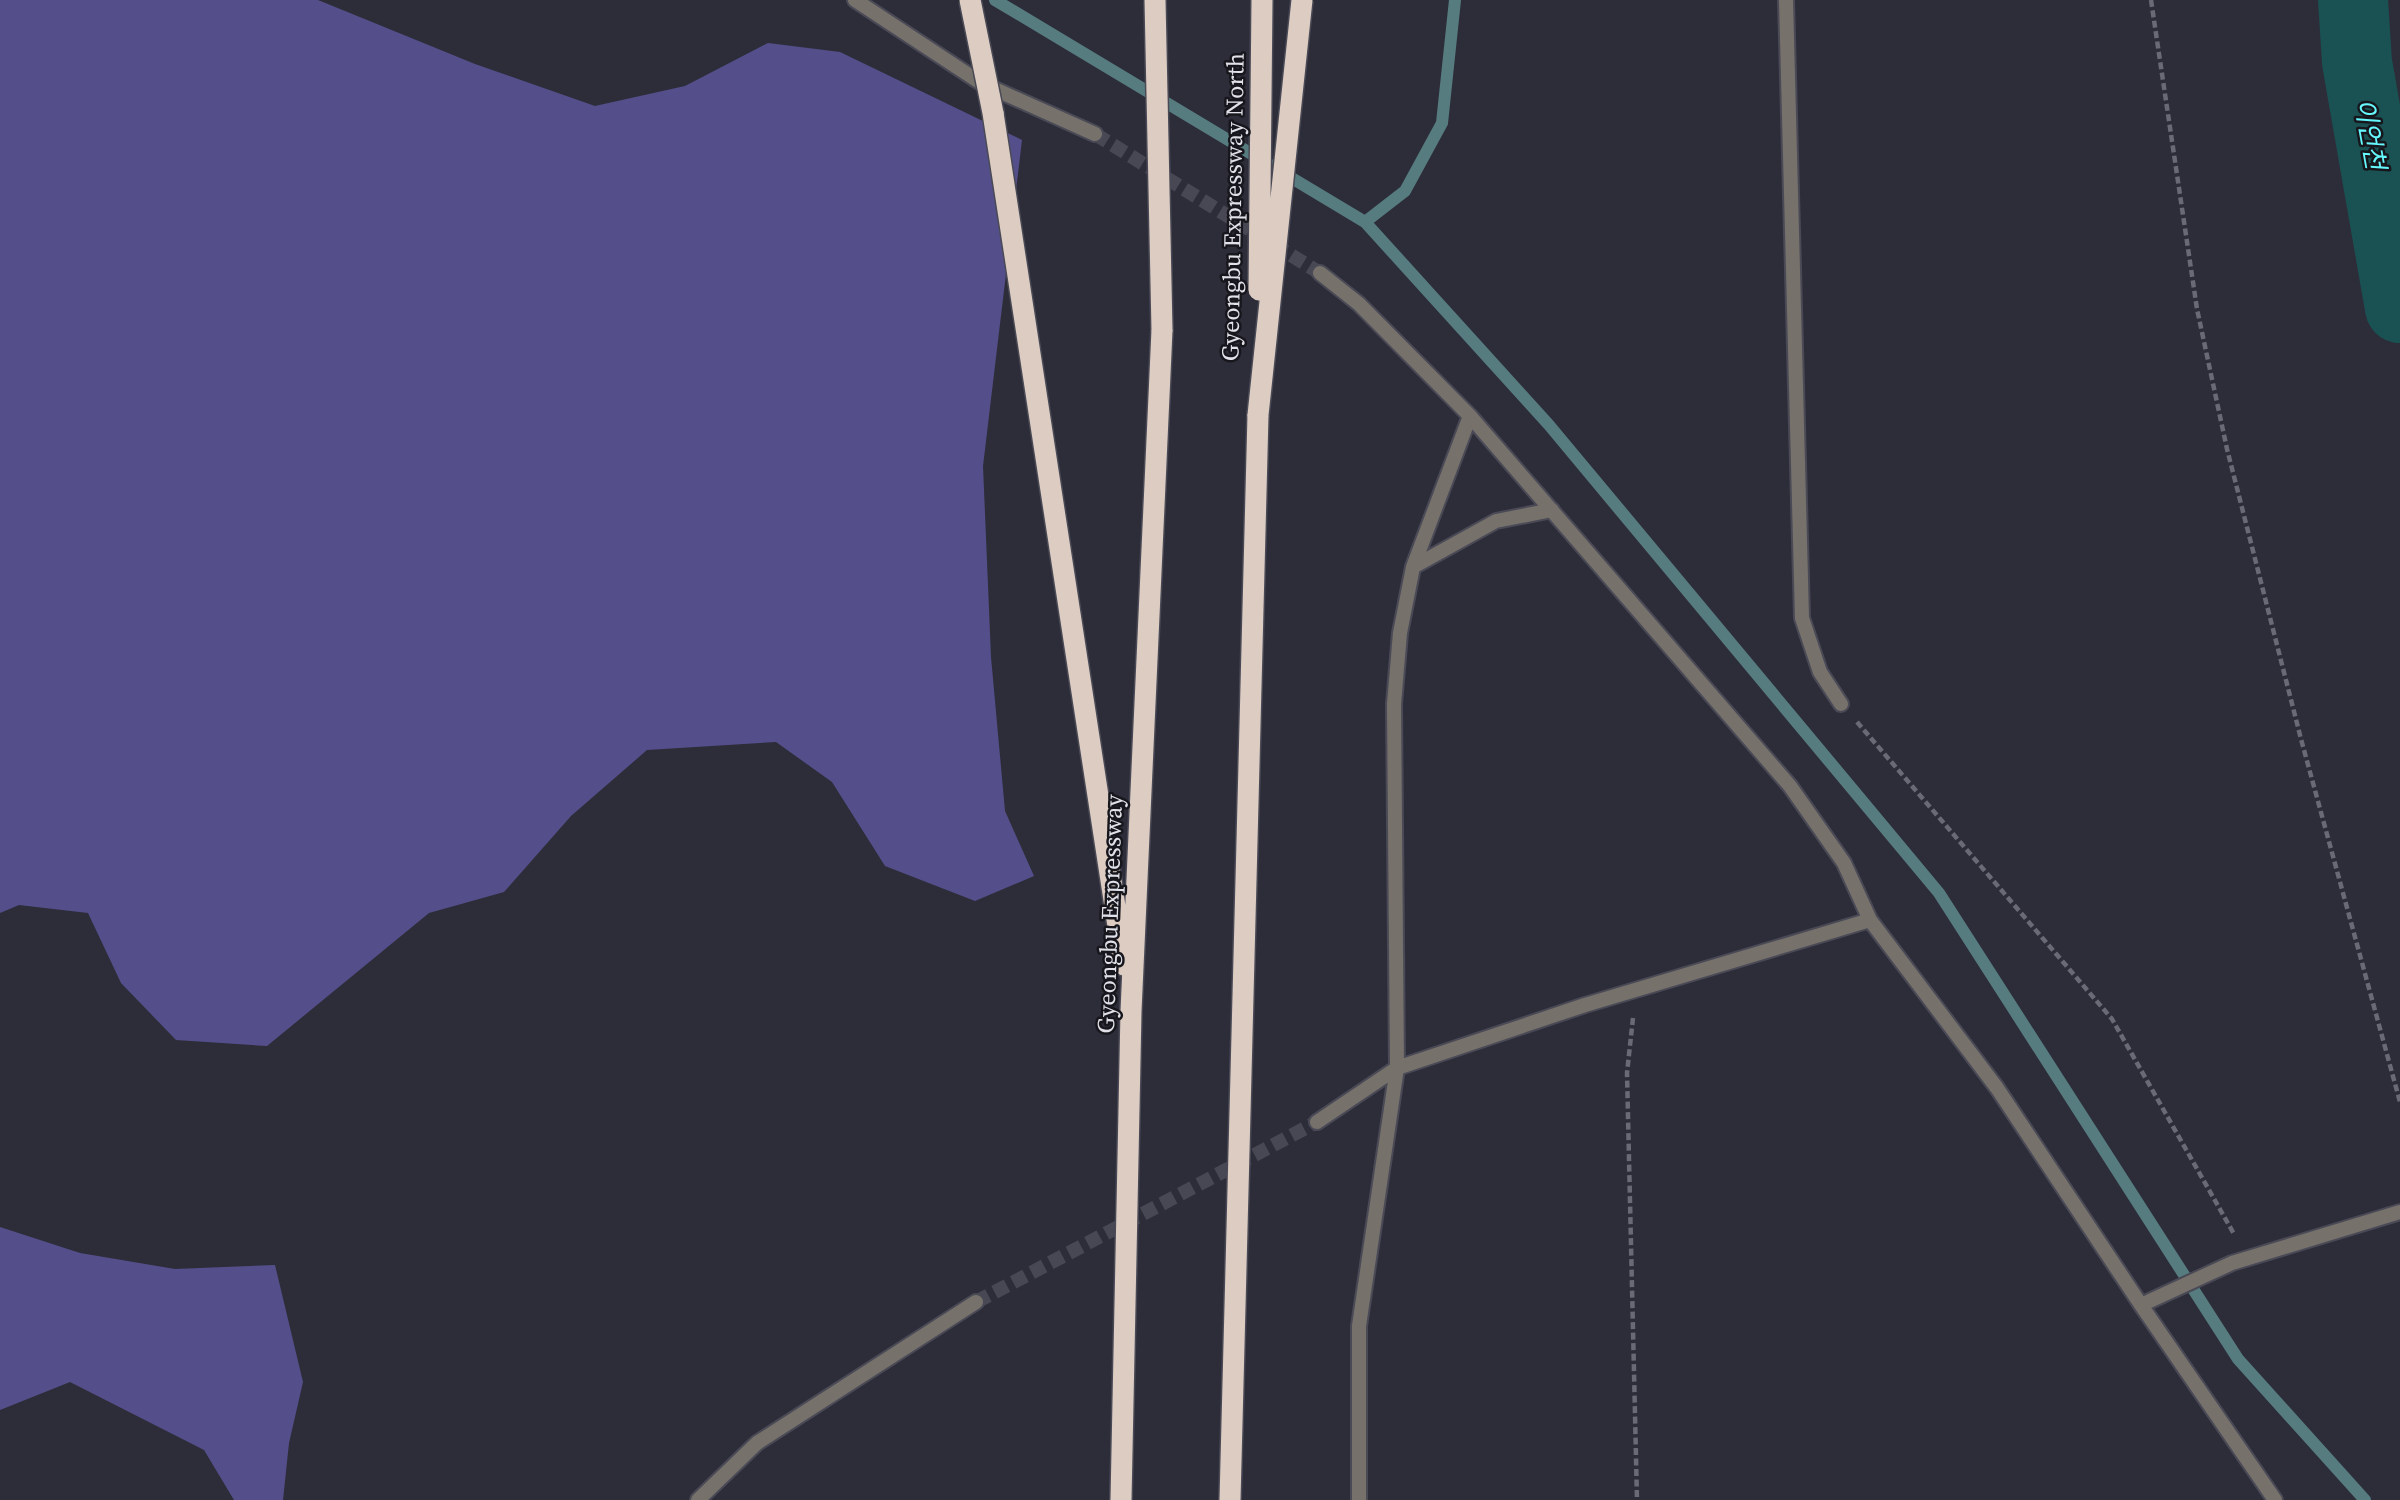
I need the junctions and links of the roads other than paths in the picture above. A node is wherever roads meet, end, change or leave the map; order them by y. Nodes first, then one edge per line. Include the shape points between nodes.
1 (855, 0) edge
2 (970, 0) edge
3 (978, 0) edge
4 (1155, 0) edge
5 (1262, 0) edge
6 (1302, 0) edge
7 (1786, 0) edge
8 (993, 113) junction
9 (1095, 134) tunnel mouth
10 (1320, 273) tunnel mouth
11 (1258, 415) junction
12 (1470, 416) junction
13 (1552, 510) junction
14 (1413, 567) junction
15 (1841, 704) road end
16 (1870, 920) junction
17 (1131, 1011) junction
18 (1397, 1068) junction
19 (1317, 1122) tunnel mouth
20 (2400, 1212) edge
21 (976, 1302) tunnel mouth
22 (2141, 1305) junction
23 (698, 1500) edge
24 (1121, 1500) edge
25 (1230, 1500) edge
26 (1359, 1500) edge
27 (2275, 1500) edge

1 - 9 street via 981,83
2 - 8 highway, bridge
3 - 8 highway, bridge
4 - 17 highway, Gyeongbu Expressway, bridge via 1162,330
5 - 11 highway, Gyeongbu Expressway North, bridge
6 - 11 highway, bridge
7 - 15 street via 1802,618 1820,672
8 - 17 highway
10 - 12 street via 1359,304
11 - 25 highway
12 - 13 street
12 - 14 street
13 - 14 street via 1496,521
13 - 16 street via 1790,786 1844,863
14 - 18 street via 1400,633 1394,705
16 - 18 street via 1585,1005
16 - 22 street via 1997,1088
17 - 24 highway, Gyeongbu Expressway
18 - 19 street
18 - 26 street via 1359,1326
20 - 22 street via 2232,1263
21 - 23 street via 757,1443
22 - 27 street

